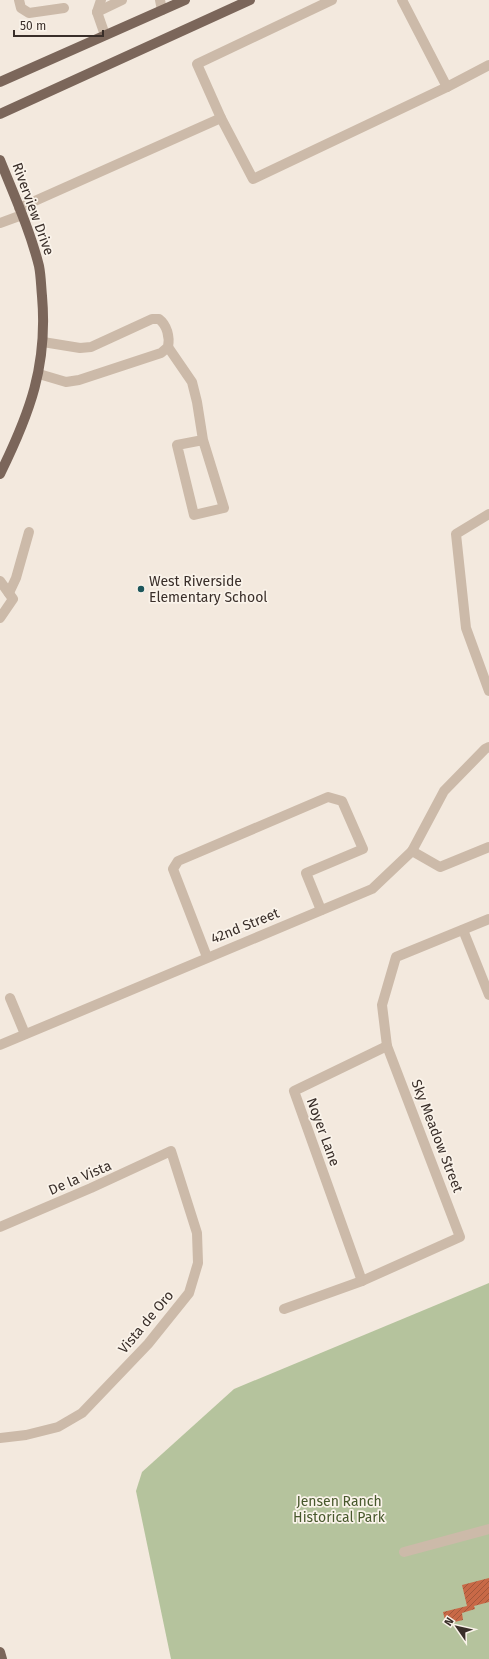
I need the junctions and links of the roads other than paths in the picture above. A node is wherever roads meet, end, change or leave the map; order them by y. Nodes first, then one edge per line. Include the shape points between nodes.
1 (19, 0) edge
2 (101, 0) edge
3 (122, 0) edge
4 (185, 0) edge
5 (250, 0) edge
6 (332, 0) edge
7 (402, 0) edge
8 (161, 5) edge
9 (64, 8) dead end
10 (97, 12) junction
11 (105, 35) junction
12 (489, 66) edge
13 (0, 82) edge
14 (447, 87) junction
15 (0, 114) edge
16 (221, 118) junction
17 (0, 160) edge
18 (21, 212) junction
19 (0, 223) edge
20 (43, 342) junction
21 (168, 347) junction
22 (39, 374) junction
23 (203, 440) junction
24 (0, 474) edge
25 (489, 514) edge
26 (29, 532) dead end
27 (0, 581) edge
28 (9, 593) junction
29 (0, 618) edge
30 (489, 691) edge
31 (489, 747) edge
32 (489, 847) edge
33 (412, 851) junction
34 (321, 910) junction
35 (489, 919) edge
36 (463, 930) junction
37 (207, 957) junction
38 (489, 995) edge
39 (10, 998) dead end
40 (25, 1034) junction
41 (0, 1045) edge
42 (387, 1046) junction
43 (171, 1152) joint
44 (0, 1227) edge
45 (362, 1281) junction
46 (284, 1309) dead end
47 (0, 1438) edge
48 (489, 1529) edge
49 (404, 1552) dead end
50 (0, 1652) edge
51 (2, 1659) edge

1 - 9 street via 21,8 29,13
2 - 10 street
3 - 10 street
4 - 8 main road
5 - 15 main road
6 - 16 street via 196,64
7 - 14 street
8 - 11 main road
10 - 11 street
11 - 13 main road
12 - 14 street
14 - 16 street via 253,179
16 - 18 street
17 - 18 main road, Riverview Drive
18 - 19 street
18 - 20 main road, Riverview Drive via 39,268 44,316
20 - 21 street via 80,348 91,347 152,319 159,319 164,323 170,339
20 - 22 main road, Riverview Drive
21 - 22 street via 161,353 79,380 66,382
21 - 23 street via 192,382
22 - 24 main road, Riverview Drive via 21,433
23 - 23 street via 177,445 194,515 224,508
25 - 30 street via 456,534 466,628
26 - 28 street
27 - 28 street
28 - 29 street via 13,599
31 - 33 street, 42nd Street via 444,791
32 - 33 street via 440,866
33 - 34 street, 42nd Street via 372,889
34 - 37 street, 42nd Street
34 - 37 street via 306,873 363,849 342,801 328,797 178,861 173,869
35 - 36 street, Sky Meadow Street
36 - 38 street
36 - 42 street, Sky Meadow Street via 396,957 382,1005
37 - 40 street, 42nd Street
39 - 40 street
40 - 41 street, 42nd Street
42 - 45 street, Noyer Lane via 294,1091
42 - 45 street, Sky Meadow Street via 460,1237
43 - 44 street, De la Vista
43 - 47 street, Vista de Oro via 197,1233 198,1263 189,1293 148,1344 82,1413 58,1428
45 - 46 street, Sky Meadow Street
48 - 49 street
50 - 51 main road

